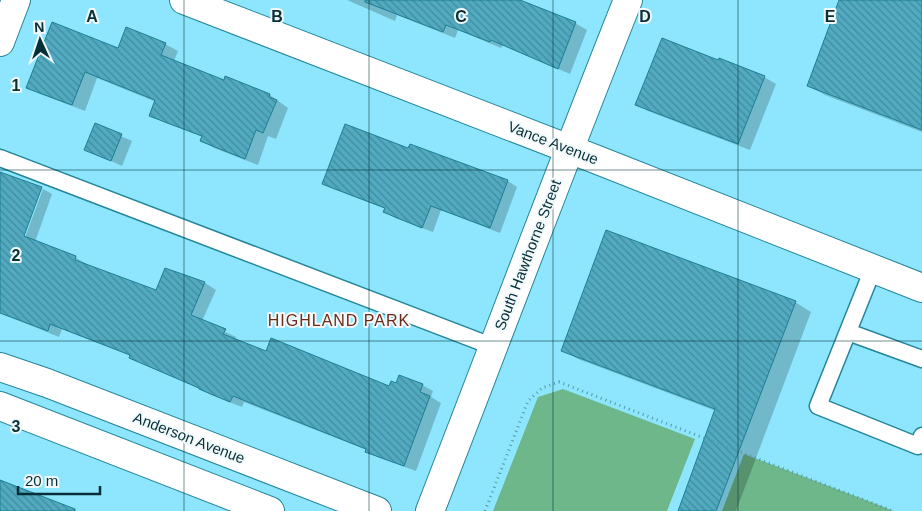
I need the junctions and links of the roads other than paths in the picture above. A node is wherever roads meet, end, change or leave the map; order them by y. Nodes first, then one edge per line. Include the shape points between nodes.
1 (16, 0) edge
2 (184, 0) edge
3 (628, 0) edge
4 (0, 42) edge
5 (568, 148) junction
6 (0, 158) edge
7 (874, 269) junction
8 (922, 288) edge
9 (848, 332) junction
10 (494, 347) junction
11 (922, 359) edge
12 (0, 367) edge
13 (0, 406) edge
14 (922, 436) edge
15 (270, 511) edge
16 (377, 511) edge
17 (430, 511) edge

1 - 4 street
2 - 5 street, Vance Avenue
3 - 5 street, South Hawthorne Street
5 - 7 street, Vance Avenue
5 - 10 street, South Hawthorne Street
6 - 10 lane
7 - 8 street, Vance Avenue
7 - 9 lane
9 - 11 lane
9 - 14 lane via 818,406 918,446
10 - 17 street, South Hawthorne Street
12 - 16 street, Anderson Avenue
13 - 15 street

